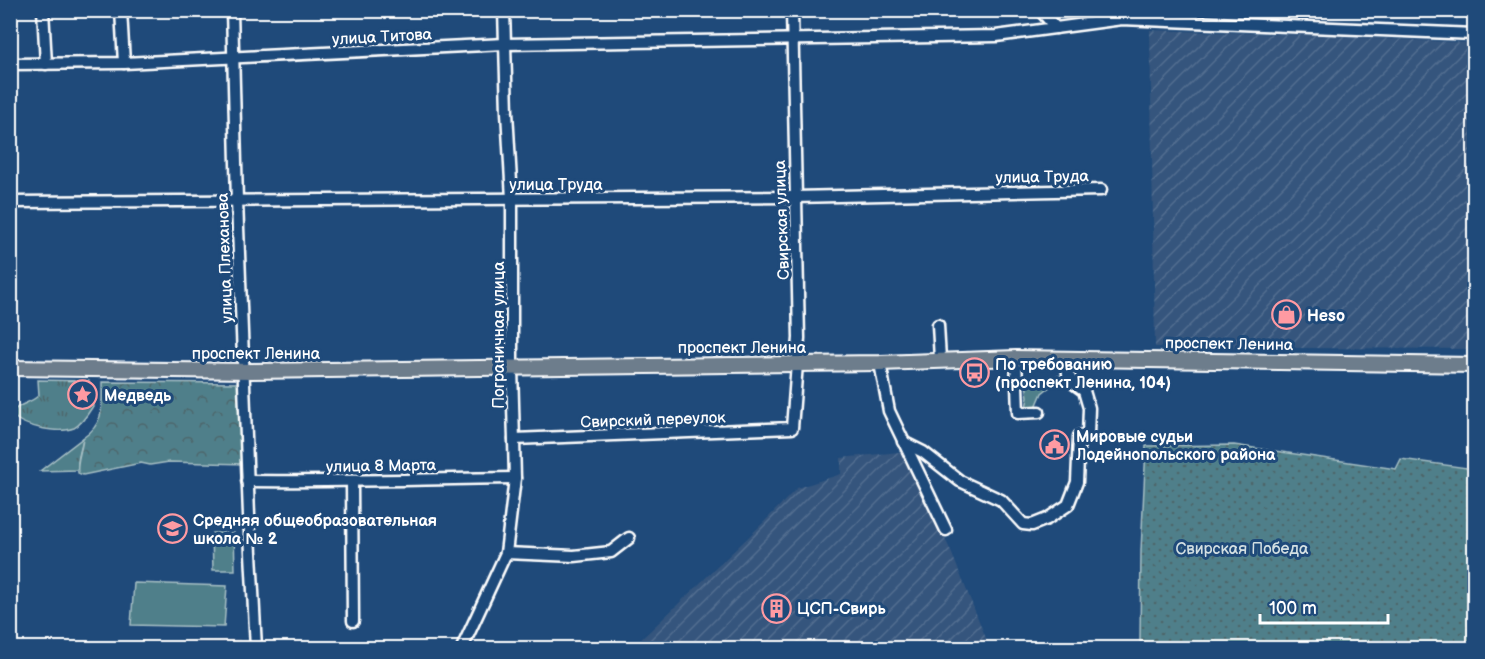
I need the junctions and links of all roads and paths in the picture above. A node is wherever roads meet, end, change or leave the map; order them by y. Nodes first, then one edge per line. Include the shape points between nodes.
1 (44, 10) edge
2 (121, 10) edge
3 (232, 10) edge
4 (504, 10) edge
5 (792, 10) edge
6 (1040, 10) edge
7 (1056, 28) junction
8 (1474, 34) edge
9 (791, 39) junction
10 (505, 44) junction
11 (232, 58) junction
12 (123, 63) junction
13 (10, 64) edge
14 (46, 64) junction
15 (1101, 190) dead end
16 (795, 197) junction
17 (512, 199) junction
18 (237, 201) junction
19 (10, 202) edge
20 (938, 325) dead end
21 (1016, 358) junction
22 (1067, 358) junction
23 (940, 359) junction
24 (798, 363) junction
25 (880, 363) junction
26 (1474, 364) edge
27 (512, 367) junction
28 (10, 368) edge
29 (243, 370) junction
30 (1039, 412) dead end
31 (792, 428) joint
32 (514, 440) junction
33 (903, 442) junction
34 (515, 478) junction
35 (247, 481) junction
36 (352, 482) junction
37 (946, 530) dead end
38 (629, 538) dead end
39 (506, 553) junction
40 (353, 621) dead end
41 (256, 648) edge
42 (462, 648) edge

1 - 14 street
2 - 12 street
3 - 11 street, улица Плеханова
4 - 10 street, Пограничная улица
5 - 9 street, Свирская улица
6 - 7 street
7 - 8 street, улица Титова via 1122,20
7 - 9 street, улица Титова via 996,36
9 - 10 street, улица Титова
9 - 16 street, Свирская улица
10 - 11 street, улица Титова
10 - 17 street, Пограничная улица
11 - 12 street, улица Титова
11 - 18 street, улица Плеханова
12 - 14 street, улица Титова
13 - 14 street, улица Титова
15 - 16 street, улица Труда
16 - 17 street, улица Труда
16 - 24 street, Свирская улица
17 - 18 street, улица Труда
17 - 27 street, Пограничная улица
18 - 19 street, улица Труда
18 - 29 street, улица Плеханова
20 - 23 street
21 - 22 main road, проспект Ленина
21 - 23 main road, проспект Ленина
21 - 30 street via 1018,413
22 - 26 main road, проспект Ленина
22 - 33 street via 1068,375 1084,391 1089,408 1088,435 1079,436 1077,482 1068,505 1047,519 1023,524 1001,500 960,481 923,452
23 - 25 main road, проспект Ленина
24 - 25 main road, проспект Ленина
24 - 27 main road, проспект Ленина
24 - 31 street, Свирская улица
25 - 33 street via 888,411
27 - 29 main road, проспект Ленина
27 - 32 street, Пограничная улица
28 - 29 main road, проспект Ленина
29 - 35 street, улица Плеханова
31 - 32 street, Свирский переулок
32 - 34 street, Пограничная улица
33 - 37 street
34 - 36 street, улица 8 Марта
34 - 39 street, Пограничная улица
35 - 36 street, улица 8 Марта
35 - 41 street, улица Плеханова
36 - 40 street
38 - 39 street via 611,552
39 - 42 street, Пограничная улица

